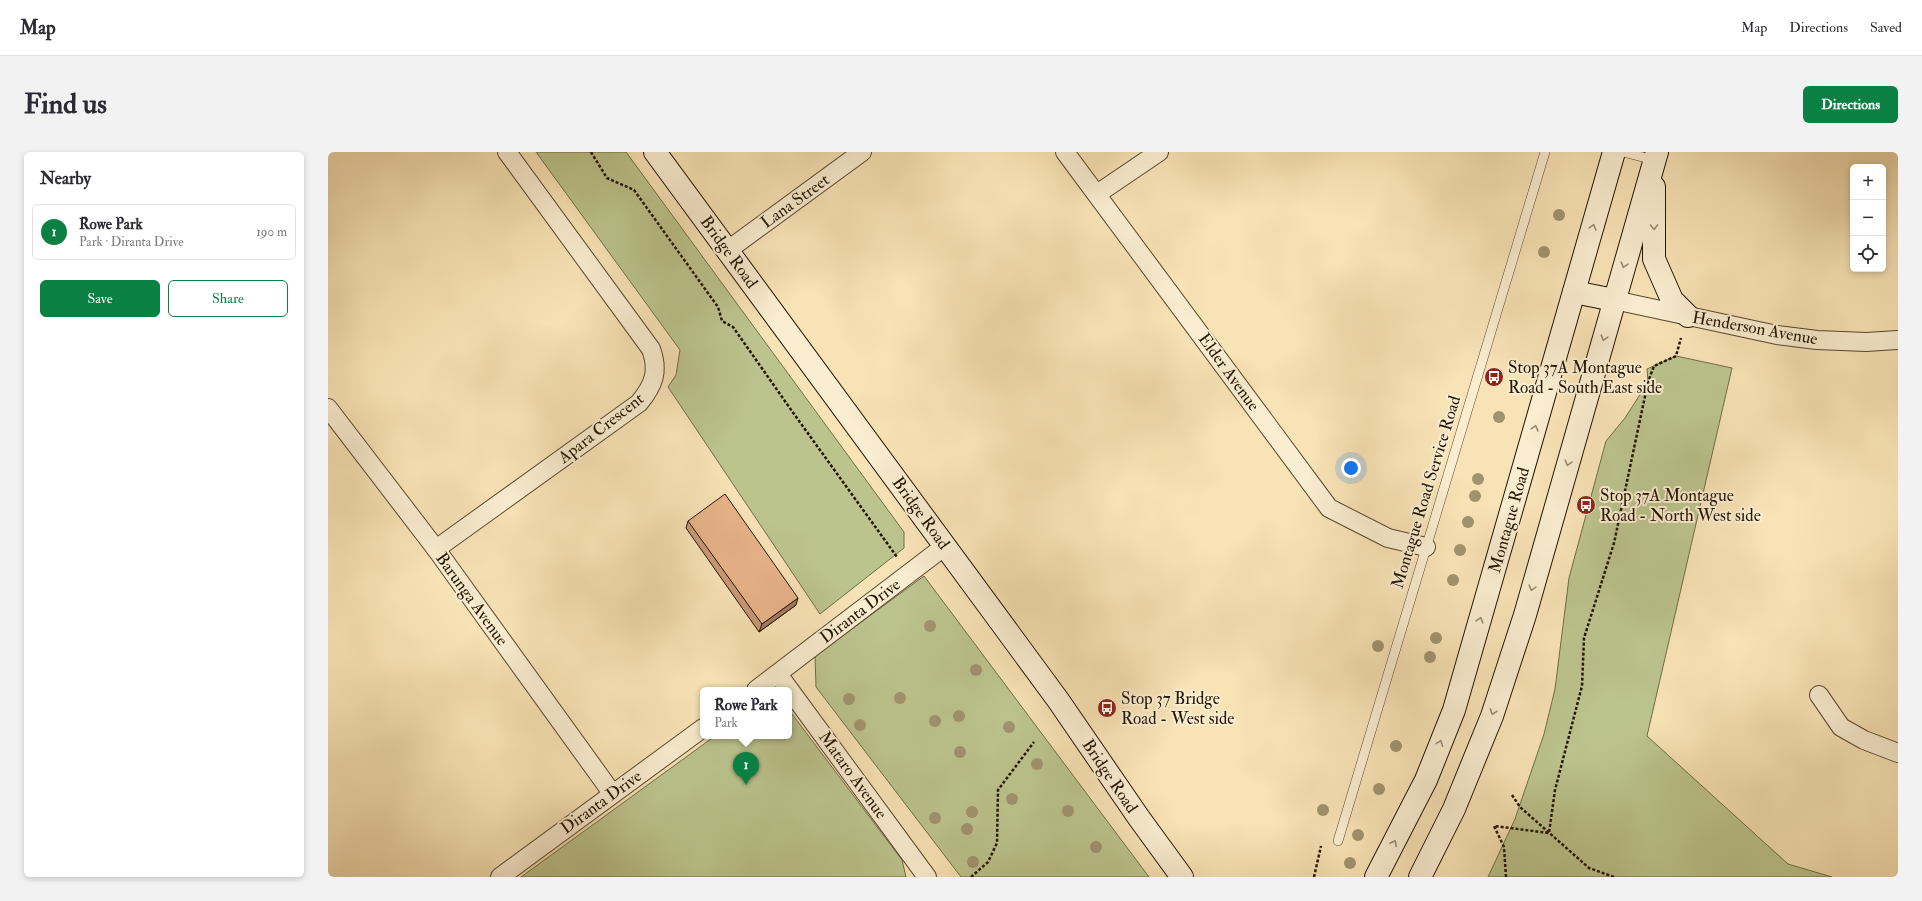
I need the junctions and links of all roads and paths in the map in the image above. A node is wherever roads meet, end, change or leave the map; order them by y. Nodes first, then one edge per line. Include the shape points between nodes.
1 (507, 152) edge
2 (591, 152) edge
3 (655, 152) edge
4 (862, 152) edge
5 (1065, 152) edge
6 (1159, 152) edge
7 (1545, 152) edge
8 (1614, 152) edge
9 (1623, 152) edge
10 (1655, 156) edge
11 (1097, 194) junction
12 (728, 250) junction
13 (1574, 292) junction
14 (1614, 300) junction
15 (1688, 316) junction
16 (1898, 340) edge
17 (328, 408) edge
18 (945, 546) junction
19 (1426, 547) junction
20 (436, 550) junction
21 (910, 573) junction
22 (778, 674) junction
23 (760, 687) edge
24 (788, 687) edge
25 (792, 693) edge
26 (1820, 695) dead end
27 (700, 730) edge
28 (1034, 742) dead end
29 (1898, 753) edge
30 (612, 793) junction
31 (1512, 795) dead end
32 (1548, 833) junction
33 (1338, 841) dead end
34 (1322, 842) dead end
35 (1436, 846) junction
36 (1168, 858) junction
37 (500, 877) edge
38 (927, 877) edge
39 (970, 877) edge
40 (1182, 877) edge
41 (1195, 877) edge
42 (1314, 877) edge
43 (1376, 877) edge
44 (1420, 877) edge
45 (1428, 877) edge
46 (1506, 877) edge
47 (1614, 877) edge

1 - 20 street, Apara Crescent via 651,349 656,362 655,373 652,384 639,402
2 - 21 path via 607,178 634,190 718,307 722,321 733,327
3 - 12 main road, Bridge Road
4 - 12 street, Lana Street
5 - 11 street, Elder Avenue
6 - 11 street
7 - 19 lane, Montague Road Service Road
13 -> 8 main road, Montague Road
9 - 10 lane
10 -> 14 main road
10 -> 15 main road via 1654,259 1672,300
11 - 19 street, Elder Avenue via 1329,508 1388,538
12 - 18 main road, Bridge Road
13 - 14 main road
43 -> 13 main road, Montague Road via 1426,780 1454,710
14 - 15 street, Henderson Avenue
14 -> 35 main road via 1525,615 1492,716
15 - 16 street, Henderson Avenue via 1777,335 1817,340
15 - 32 path via 1676,356 1654,366 1648,382 1614,543 1584,638 1582,686 1568,748 1555,790
17 - 20 street, Barunga Avenue
18 - 21 street, Diranta Drive
18 - 36 main road, Bridge Road via 1058,700
19 - 33 lane, Montague Road Service Road
20 - 30 street, Barunga Avenue
21 - 22 street, Diranta Drive
22 - 23 street, Diranta Drive
22 - 24 street, Mataro Avenue
25 - 38 street, Mataro Avenue
26 - 29 street via 1841,727 1864,740
27 - 30 street, Diranta Drive
28 - 39 path via 998,790 996,843 988,862
30 - 37 street, Diranta Drive
31 - 32 path via 1520,807
32 - 46 path via 1494,826 1504,847
32 - 47 path via 1589,868
34 - 42 path
35 - 44 main road
35 - 45 main road
36 - 40 main road, Bridge Road
36 - 41 main road

